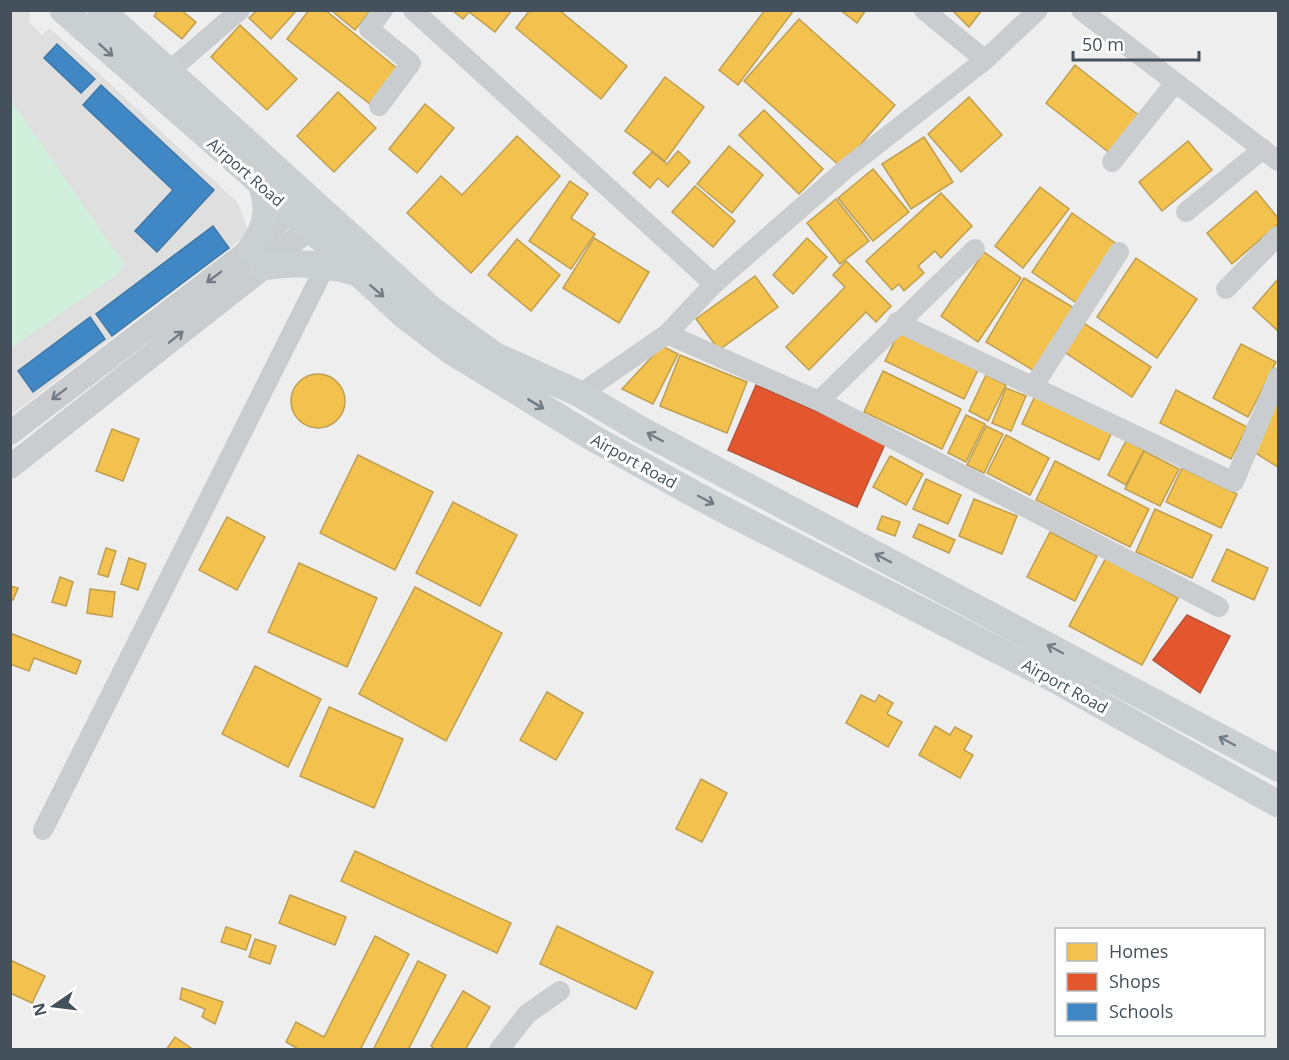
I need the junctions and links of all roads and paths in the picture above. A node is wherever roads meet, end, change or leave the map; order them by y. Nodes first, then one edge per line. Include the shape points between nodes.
1 (63, 10) edge
2 (101, 10) edge
3 (240, 10) edge
4 (383, 10) edge
5 (413, 10) edge
6 (924, 10) edge
7 (1038, 10) edge
8 (1081, 10) edge
9 (985, 60) junction
10 (167, 73) junction
11 (1175, 83) junction
12 (380, 106) dead end
13 (1263, 149) junction
14 (1278, 161) edge
15 (1113, 162) dead end
16 (261, 183) junction
17 (308, 212) junction
18 (1186, 212) dead end
19 (1278, 236) edge
20 (975, 249) dead end
21 (1119, 252) dead end
22 (257, 258) junction
23 (326, 265) junction
24 (355, 272) junction
25 (714, 284) junction
26 (1226, 289) dead end
27 (897, 322) junction
28 (667, 334) junction
29 (1278, 377) edge
30 (1033, 387) junction
31 (580, 394) junction
32 (819, 401) junction
33 (10, 433) edge
34 (10, 467) edge
35 (1219, 607) dead end
36 (1278, 768) edge
37 (1278, 804) edge
38 (43, 830) dead end
39 (560, 991) dead end
40 (499, 1050) edge

1 -> 16 main road, Airport Road
2 - 10 main road, Airport Road
3 - 10 street
4 - 12 street via 369,29 411,63
5 - 25 street
6 - 9 street
7 - 9 street
8 - 11 street
9 - 25 street via 848,166
10 - 17 main road, Airport Road
11 - 13 street
11 - 15 street
13 - 14 street
13 - 18 street
16 - 17 main road, Airport Road
16 - 22 main road via 268,209
17 - 22 street
17 - 24 main road, Airport Road
17 - 31 main road, Airport Road via 494,355
19 - 26 street
20 - 27 street
21 - 30 street
22 - 23 main road
22 -> 33 street
34 -> 22 street
23 - 24 main road
23 - 38 street
24 -> 37 main road, Airport Road via 451,351 592,438 1056,680
25 - 28 street
27 - 30 street
27 - 32 street
28 - 31 street
28 - 32 street
29 - 30 street via 1234,482
36 -> 31 main road, Airport Road
32 - 35 street
39 - 40 street via 527,1014

